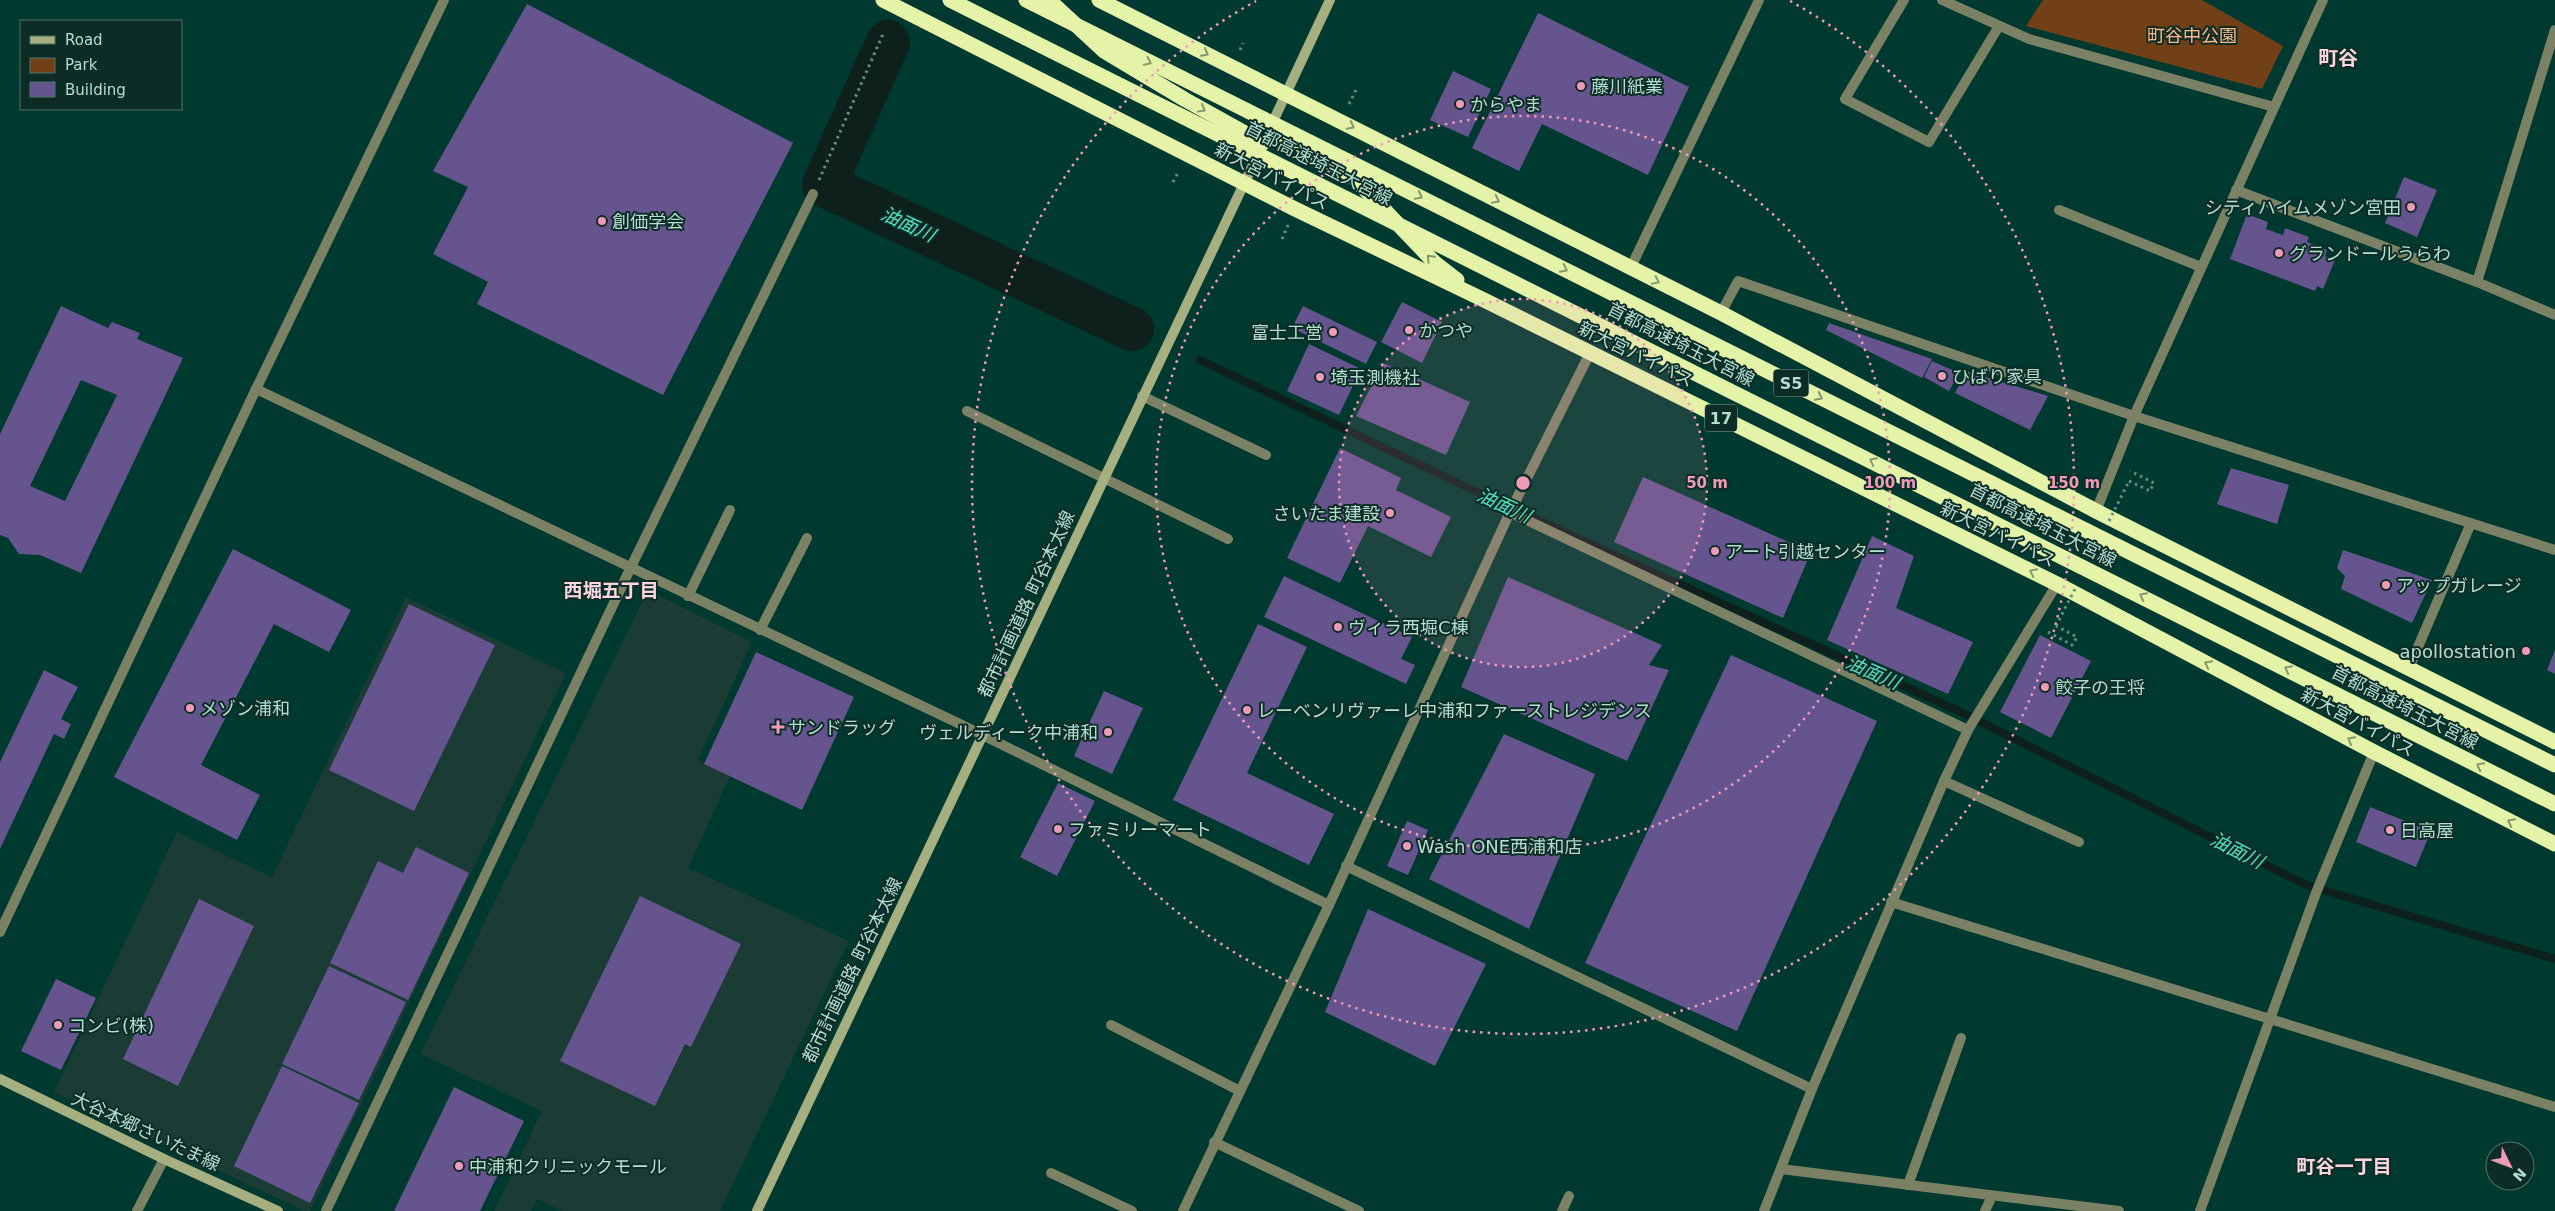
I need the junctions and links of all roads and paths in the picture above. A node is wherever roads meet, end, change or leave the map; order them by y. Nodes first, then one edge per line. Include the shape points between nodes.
1 (444, 0) edge
2 (883, 0) edge
3 (950, 0) edge
4 (1026, 0) edge
5 (1049, 0) edge
6 (1099, 0) edge
7 (1330, 0) edge
8 (1759, 0) edge
9 (1904, 0) edge
10 (1942, 0) edge
11 (2323, 0) edge
12 (1999, 26) junction
13 (2555, 30) edge
14 (883, 34) dead end
15 (1287, 94) junction
16 (2274, 107) junction
17 (1266, 136) junction
18 (1243, 182) junction
19 (2236, 190) junction
20 (812, 194) joint
21 (2059, 210) dead end
22 (2202, 267) junction
23 (1630, 268) junction
24 (2477, 282) junction
25 (1482, 299) junction
26 (1721, 312) junction
27 (2555, 315) edge
28 (1590, 353) junction
29 (256, 389) junction
30 (1142, 396) junction
31 (967, 411) dead end
32 (2134, 416) junction
33 (1266, 455) dead end
34 (2128, 470) dead end
35 (1104, 478) junction
36 (2129, 481) dead end
37 (1511, 509) junction
38 (730, 510) dead end
39 (2096, 510) junction
40 (2471, 523) junction
41 (807, 538) dead end
42 (1228, 539) dead end
43 (2555, 550) edge
44 (630, 569) junction
45 (2057, 584) junction
46 (688, 596) junction
47 (2056, 626) dead end
48 (760, 630) junction
49 (2044, 630) dead end
50 (2409, 668) junction
51 (1973, 723) junction
52 (982, 735) junction
53 (2555, 742) edge
54 (2374, 752) junction
55 (2555, 765) edge
56 (1944, 781) junction
57 (2555, 804) edge
58 (2079, 842) dead end
59 (2555, 844) edge
60 (1346, 866) junction
61 (1891, 902) junction
62 (1329, 905) junction
63 (0, 932) edge
64 (2270, 1020) junction
65 (1111, 1025) dead end
66 (1961, 1038) dead end
67 (0, 1079) edge
68 (1812, 1089) junction
69 (1240, 1091) junction
70 (2555, 1107) edge
71 (1214, 1142) junction
72 (164, 1159) junction
73 (1781, 1169) junction
74 (1052, 1173) dead end
75 (1908, 1186) junction
76 (1569, 1196) dead end
77 (1992, 1196) junction
78 (137, 1211) edge
79 (278, 1211) edge
80 (326, 1211) edge
81 (758, 1211) edge
82 (1132, 1211) edge
83 (1183, 1211) edge
84 (1358, 1211) edge
85 (1562, 1211) edge
86 (1764, 1211) edge
87 (1985, 1211) edge
88 (2119, 1211) edge
89 (2200, 1211) edge

1 - 29 street
2 - 18 highway, 新大宮バイパス / 17
57 -> 3 highway, 首都高速埼玉大宮線 / S5, bridge
4 -> 55 highway, 首都高速埼玉大宮線 / S5, bridge
5 -> 17 highway via 1104,51 1184,99
6 -> 15 highway
7 - 15 street, 都市計画道路 町谷本太線
8 - 23 street
9 - 12 street via 1845,99 1929,142
10 - 12 street
11 - 16 street
12 - 16 street via 2029,40
13 - 24 street
14 - 20 path
15 - 17 street, 都市計画道路 町谷本太線
15 -> 23 highway
16 - 19 street
17 - 18 street, 都市計画道路 町谷本太線
25 -> 17 highway via 1435,263 1354,178 1340,168
18 - 25 highway, 新大宮バイパス / 17
18 - 30 street, 都市計画道路 町谷本太線
19 - 22 street
19 - 24 street
20 - 44 street
21 - 22 street
22 - 32 street
23 -> 26 highway
24 - 27 street
25 - 28 highway, 新大宮バイパス / 17
26 - 32 street via 1738,281
26 - 39 highway
28 - 37 street
45 -> 28 highway, 新大宮バイパス / 17
29 - 44 street
29 - 63 street
30 - 33 street
30 - 35 street, 都市計画道路 町谷本太線
31 - 35 street
32 - 39 street
32 - 40 street
34 - 36 path via 2154,483 2150,491
35 - 42 street
35 - 52 street, 都市計画道路 町谷本太線
37 - 51 street
37 - 60 street
38 - 46 street
39 - 50 highway
40 - 43 street
40 - 50 street
41 - 48 street
44 - 46 street
44 - 80 street
45 - 51 street
54 -> 45 highway, 新大宮バイパス / 17
46 - 48 street
47 - 49 path via 2076,637 2072,645
48 - 52 street
50 - 53 highway
51 - 56 street
52 - 62 street
52 - 81 street, 都市計画道路 町谷本太線
59 -> 54 highway, 新大宮バイパス / 17
54 - 64 street via 2318,889
56 - 58 street
56 - 61 street
60 - 62 street
60 - 68 street
61 - 64 street
61 - 68 street
62 - 69 street
64 - 70 street
64 - 89 street
65 - 69 street
66 - 75 street
67 - 72 street, 大谷本郷さいたま線
68 - 73 street
69 - 71 street
71 - 83 street
71 - 84 street
72 - 78 street
72 - 79 street, 大谷本郷さいたま線
73 - 75 street
73 - 86 street
74 - 82 street
75 - 77 street
76 - 85 street
77 - 87 street
77 - 88 street

